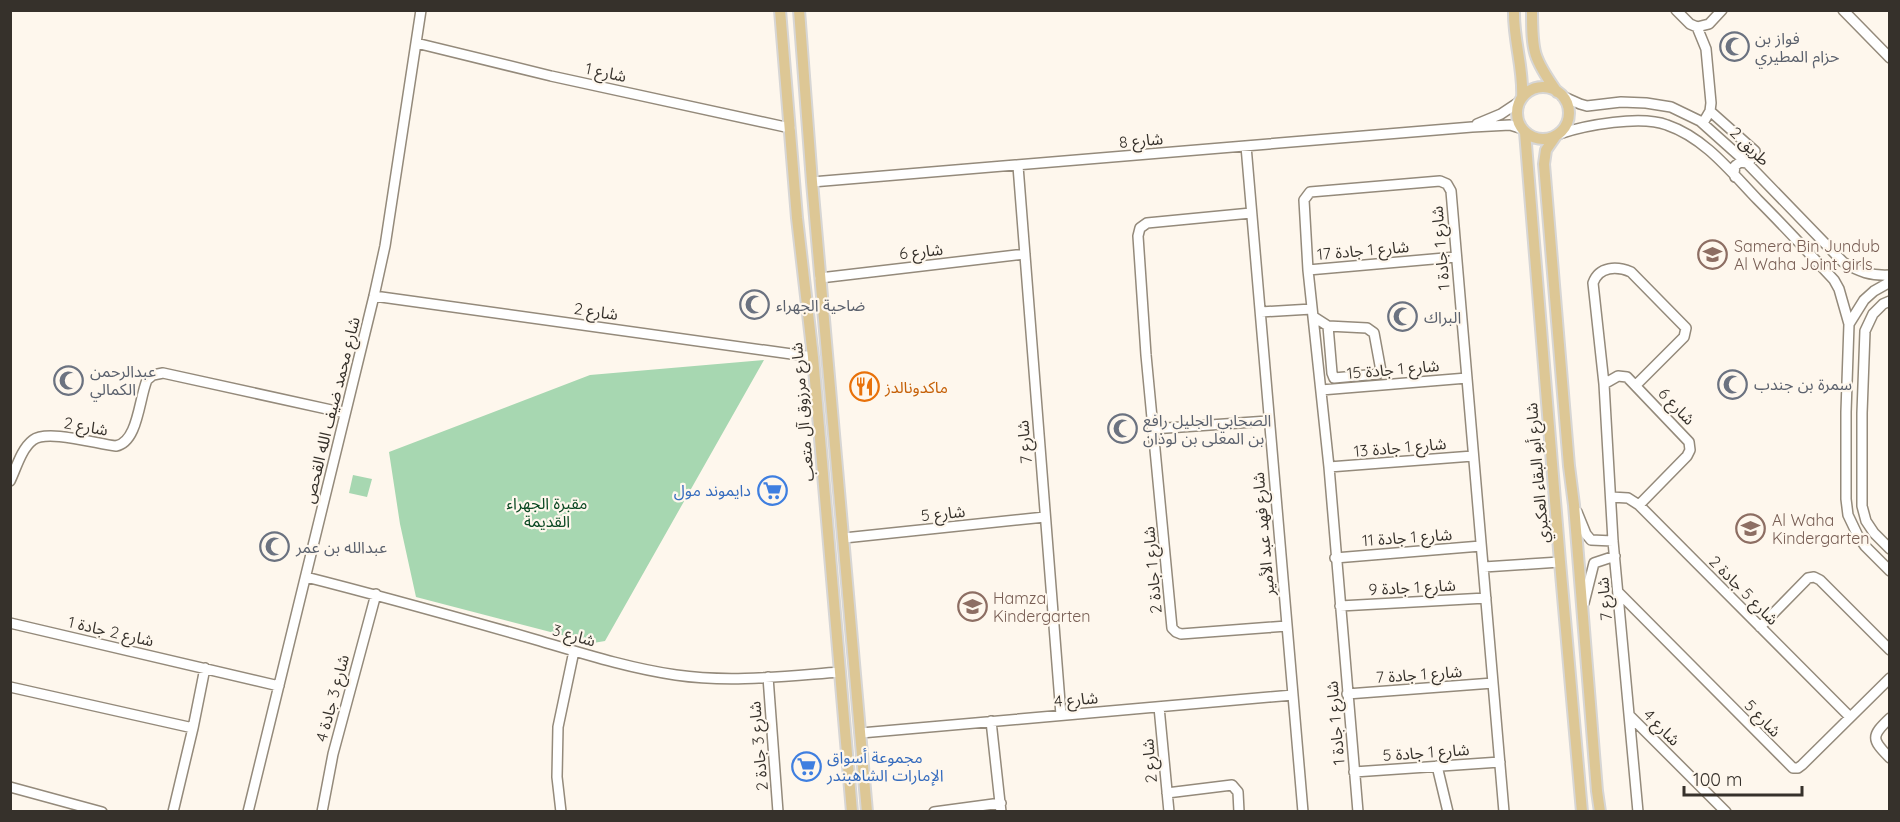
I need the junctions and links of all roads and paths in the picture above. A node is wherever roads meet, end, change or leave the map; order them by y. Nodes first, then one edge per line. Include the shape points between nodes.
1 (421, 10) edge
2 (780, 10) edge
3 (799, 10) edge
4 (1514, 10) edge
5 (1532, 10) edge
6 (1676, 10) edge
7 (1722, 10) edge
8 (1843, 10) edge
9 (1698, 27) junction
10 (416, 44) junction
11 (1890, 58) edge
12 (1560, 94) junction
13 (1521, 100) junction
14 (1710, 111) junction
15 (1703, 123) junction
16 (1472, 127) junction
17 (790, 128) junction
18 (1524, 131) junction
19 (1557, 135) junction
20 (1246, 146) junction
21 (1747, 163) junction
22 (1018, 166) junction
23 (1736, 177) junction
24 (812, 182) junction
25 (1251, 213) junction
26 (1824, 242) junction
27 (1025, 254) junction
28 (1811, 255) junction
29 (1456, 257) junction
30 (1308, 270) junction
31 (1890, 275) edge
32 (820, 278) junction
33 (1890, 282) edge
34 (374, 296) junction
35 (1890, 301) edge
36 (1261, 312) junction
37 (1313, 313) junction
38 (1849, 324) junction
39 (1328, 326) junction
40 (813, 357) junction
41 (1847, 372) junction
42 (1863, 374) junction
43 (1467, 378) junction
44 (1545, 378) junction
45 (1604, 384) junction
46 (1636, 385) junction
47 (1321, 390) junction
48 (345, 412) junction
49 (1846, 412) junction
50 (1862, 413) junction
51 (1268, 421) junction
52 (1152, 429) junction
53 (820, 434) junction
54 (835, 434) junction
55 (1473, 456) junction
56 (822, 458) junction
57 (837, 458) junction
58 (1569, 466) junction
59 (1329, 467) junction
60 (10, 482) edge
61 (1611, 497) junction
62 (1574, 505) junction
63 (1638, 505) junction
64 (1046, 517) junction
65 (844, 538) junction
66 (1613, 541) junction
67 (1481, 546) junction
68 (1865, 546) junction
69 (1890, 549) edge
70 (1615, 556) junction
71 (1335, 558) junction
72 (1890, 560) edge
73 (1560, 562) junction
74 (1484, 567) junction
75 (1890, 571) edge
76 (306, 577) junction
77 (1619, 592) junction
78 (376, 594) junction
79 (1486, 598) junction
80 (1340, 606) junction
81 (1583, 612) junction
82 (10, 623) edge
83 (1287, 626) junction
84 (1760, 627) junction
85 (1890, 650) edge
86 (574, 651) junction
87 (205, 668) junction
88 (840, 672) junction
89 (768, 677) junction
90 (1890, 678) edge
91 (1493, 683) junction
92 (279, 686) junction
93 (10, 687) edge
94 (1347, 694) junction
95 (1293, 695) junction
96 (1572, 697) junction
97 (1159, 707) junction
98 (1629, 715) junction
99 (1061, 716) junction
100 (1850, 717) junction
101 (1890, 718) edge
102 (991, 721) junction
103 (193, 728) junction
104 (861, 733) junction
105 (863, 757) junction
106 (848, 758) junction
107 (1890, 758) edge
108 (1500, 762) junction
109 (1437, 766) junction
110 (1354, 772) junction
111 (850, 782) junction
112 (865, 782) junction
113 (10, 787) edge
114 (1597, 791) junction
115 (1167, 793) junction
116 (1001, 807) edge
117 (102, 812) edge
118 (173, 812) edge
119 (248, 812) edge
120 (322, 812) edge
121 (561, 812) edge
122 (778, 812) edge
123 (852, 812) edge
124 (867, 812) edge
125 (934, 812) edge
126 (1169, 812) edge
127 (1239, 812) edge
128 (1303, 812) edge
129 (1358, 812) edge
130 (1448, 812) edge
131 (1504, 812) edge
132 (1582, 812) edge
133 (1600, 812) edge
134 (1638, 812) edge
135 (1726, 812) edge

1 - 10 street, شارع محمد ضيف الله القحص
2 - 17 main road, شارع مرزوق آل متعب
3 - 24 main road, شارع مرزوق آل متعب
4 - 13 main road via 1514,37 1523,87
5 - 12 main road via 1536,60
6 - 9 street
7 - 9 street via 1709,24
8 - 11 street
9 - 14 street via 1706,49
10 - 17 street, شارع 1
10 - 34 street, شارع محمد ضيف الله القحص
12 - 13 main road via 1540,87
12 - 15 street, طريق 2 via 1587,106 1622,102 1671,107
12 - 19 main road via 1569,116
13 - 16 street, شارع 8
13 - 18 main road via 1517,116
14 - 15 street
14 - 21 street via 1754,149 1754,156
15 - 21 street, طريق 2
16 - 18 street, شارع 8 via 1510,125
16 - 20 street, شارع 8
17 - 40 main road, شارع مرزوق آل متعب
18 - 19 main road via 1541,139
18 - 44 main road, شارع أبو البقاء العكبري
19 - 23 street, طريق 2 via 1591,125 1651,121 1666,124 1701,142
19 - 58 main road, شارع أبو البقاء العكبري via 1546,150 1544,164
20 - 22 street, شارع 8
20 - 25 street, شارع فهد عبد الأمير
21 - 23 street via 1735,166
21 - 26 street, طريق 2
22 - 24 street, شارع 8
22 - 27 street, شارع 7
23 - 28 street, طريق 2
24 - 32 main road, شارع مرزوق آل متعب
25 - 36 street, شارع فهد عبد الأمير
25 - 52 street, شارع 1 جادة 2 via 1147,223 1140,228
26 - 28 street via 1823,251
26 - 31 street, طريق 2 via 1856,270 1874,276
27 - 32 street, شارع 6
27 - 64 street, شارع 7
28 - 38 street, طريق 2 via 1839,289
29 - 30 street, شارع 1 جادة 17
29 - 30 street, شارع 1 جادة 1 via 1447,184 1440,181 1310,192 1304,203
29 - 43 street, شارع 1 جادة 1
30 - 37 street, شارع 1 جادة 1
32 - 54 main road, شارع مرزوق آل متعب
33 - 38 street via 1864,300
34 - 40 street, شارع 2
34 - 48 street, شارع محمد ضيف الله القحص
35 - 42 street via 1867,324
36 - 37 street
36 - 51 street, شارع فهد عبد الأمير
37 - 39 street
37 - 47 street, شارع 1 جادة 1
38 - 41 street, طريق 2
39 - 39 street via 1367,328 1374,333 1381,371 1334,378
40 - 53 main road, شارع مرزوق آل متعب
41 - 42 street via 1854,380
41 - 49 street, طريق 2
42 - 50 street
43 - 47 street, شارع 1 جادة 15
43 - 55 street, شارع 1 جادة 1
44 - 58 main road via 1551,376 1556,380
44 - 73 main road, شارع أبو البقاء العكبري
45 - 46 street, شارع 6 via 1623,375
45 - 46 street, شارع 7 via 1593,283 1600,272 1613,268 1637,276 1686,328 1684,337
45 - 61 street, شارع 7
46 - 63 street, شارع 6 via 1687,437 1690,445 1687,456
47 - 59 street, شارع 1 جادة 1
48 - 60 street, شارع 2 via 163,373 153,375 147,380 132,434 122,445 39,437 27,446
48 - 76 street, شارع محمد ضيف الله القحص
49 - 50 street via 1855,406
49 - 68 street, طريق 2 via 1848,515
50 - 69 street via 1862,506 1874,534
51 - 52 street
51 - 83 street, شارع فهد عبد الأمير
52 - 83 street, شارع 1 جادة 2 via 1174,630 1181,634
53 - 54 main road via 826,438
53 - 56 main road, شارع مرزوق آل متعب
54 - 57 main road, شارع مرزوق آل متعب
55 - 59 street, شارع 1 جادة 13
55 - 67 street, شارع 1 جادة 1
56 - 57 main road via 831,454
56 - 88 main road, شارع مرزوق آل متعب
57 - 65 main road, شارع مرزوق آل متعب
58 - 62 main road, شارع أبو البقاء العكبري
59 - 71 street, شارع 1 جادة 1
61 - 63 street, شارع 5 جادة 2 via 1628,498
61 - 66 street, شارع 7
62 - 66 street via 1591,540
62 - 81 main road, شارع أبو البقاء العكبري
63 - 84 street, شارع 5 جادة 2
64 - 65 street, شارع 5
64 - 99 street, شارع 7
65 - 104 main road, شارع مرزوق آل متعب
66 - 70 street, شارع 7
67 - 71 street, شارع 1 جادة 11
67 - 74 street, شارع 1 جادة 1
68 - 72 street
68 - 75 street, طريق 2
70 - 77 street, شارع 7
70 - 81 street via 1593,563
71 - 80 street, شارع 1 جادة 1
73 - 74 street
73 - 96 main road, شارع أبو البقاء العكبري
74 - 79 street, شارع 1 جادة 1
76 - 78 street, شارع 3
76 - 92 street, شارع محمد ضيف الله القحص
77 - 98 street, شارع 7
77 - 100 street, شارع 5 via 1793,768 1802,765
78 - 86 street, شارع 3
78 - 120 street, شارع 3 جادة 4 via 333,754
79 - 80 street, شارع 1 جادة 9
79 - 91 street, شارع 1 جادة 1
80 - 94 street, شارع 1 جادة 1
81 - 114 main road, شارع أبو البقاء العكبري
82 - 87 street, شارع 2 جادة 1
83 - 95 street, شارع فهد عبد الأمير
84 - 85 street via 1808,578 1814,577
84 - 100 street, شارع 5 جادة 2
86 - 89 street, شارع 3 via 678,675
86 - 121 street via 558,727
87 - 92 street, شارع 2 جادة 1
87 - 103 street
88 - 89 street, شارع 3
88 - 106 main road, شارع مرزوق آل متعب
89 - 122 street, شارع 3 جادة 2
90 - 100 street, شارع 5
91 - 94 street, شارع 1 جادة 7
91 - 108 street, شارع 1 جادة 1
92 - 119 street, شارع محمد ضيف الله القحص
93 - 103 street
94 - 110 street, شارع 1 جادة 1
95 - 97 street, شارع 4
95 - 128 street, شارع فهد عبد الأمير
96 - 114 main road via 1578,708 1586,788 1590,793
96 - 132 main road, شارع أبو البقاء العكبري
97 - 99 street, شارع 4
97 - 115 street, شارع 2
98 - 134 street, شارع 7
98 - 135 street, شارع 4
99 - 102 street, شارع 4
101 - 107 street via 1875,736
102 - 104 street, شارع 4
102 - 116 street
103 - 118 street
104 - 105 main road, شارع مرزوق آل متعب
105 - 106 main road via 854,762
105 - 112 main road, شارع مرزوق آل متعب
106 - 111 main road, شارع مرزوق آل متعب
108 - 109 street, شارع 1 جادة 5
108 - 131 street, شارع 1 جادة 1
109 - 110 street, شارع 1 جادة 5
109 - 130 street
110 - 129 street, شارع 1 جادة 1
111 - 112 main road via 859,778
111 - 123 main road, شارع مرزوق آل متعب
112 - 124 main road, شارع مرزوق آل متعب
113 - 117 street
114 - 133 main road, شارع أبو البقاء العكبري
115 - 126 street, شارع 2
115 - 127 street via 1232,785 1238,792
116 - 125 street

